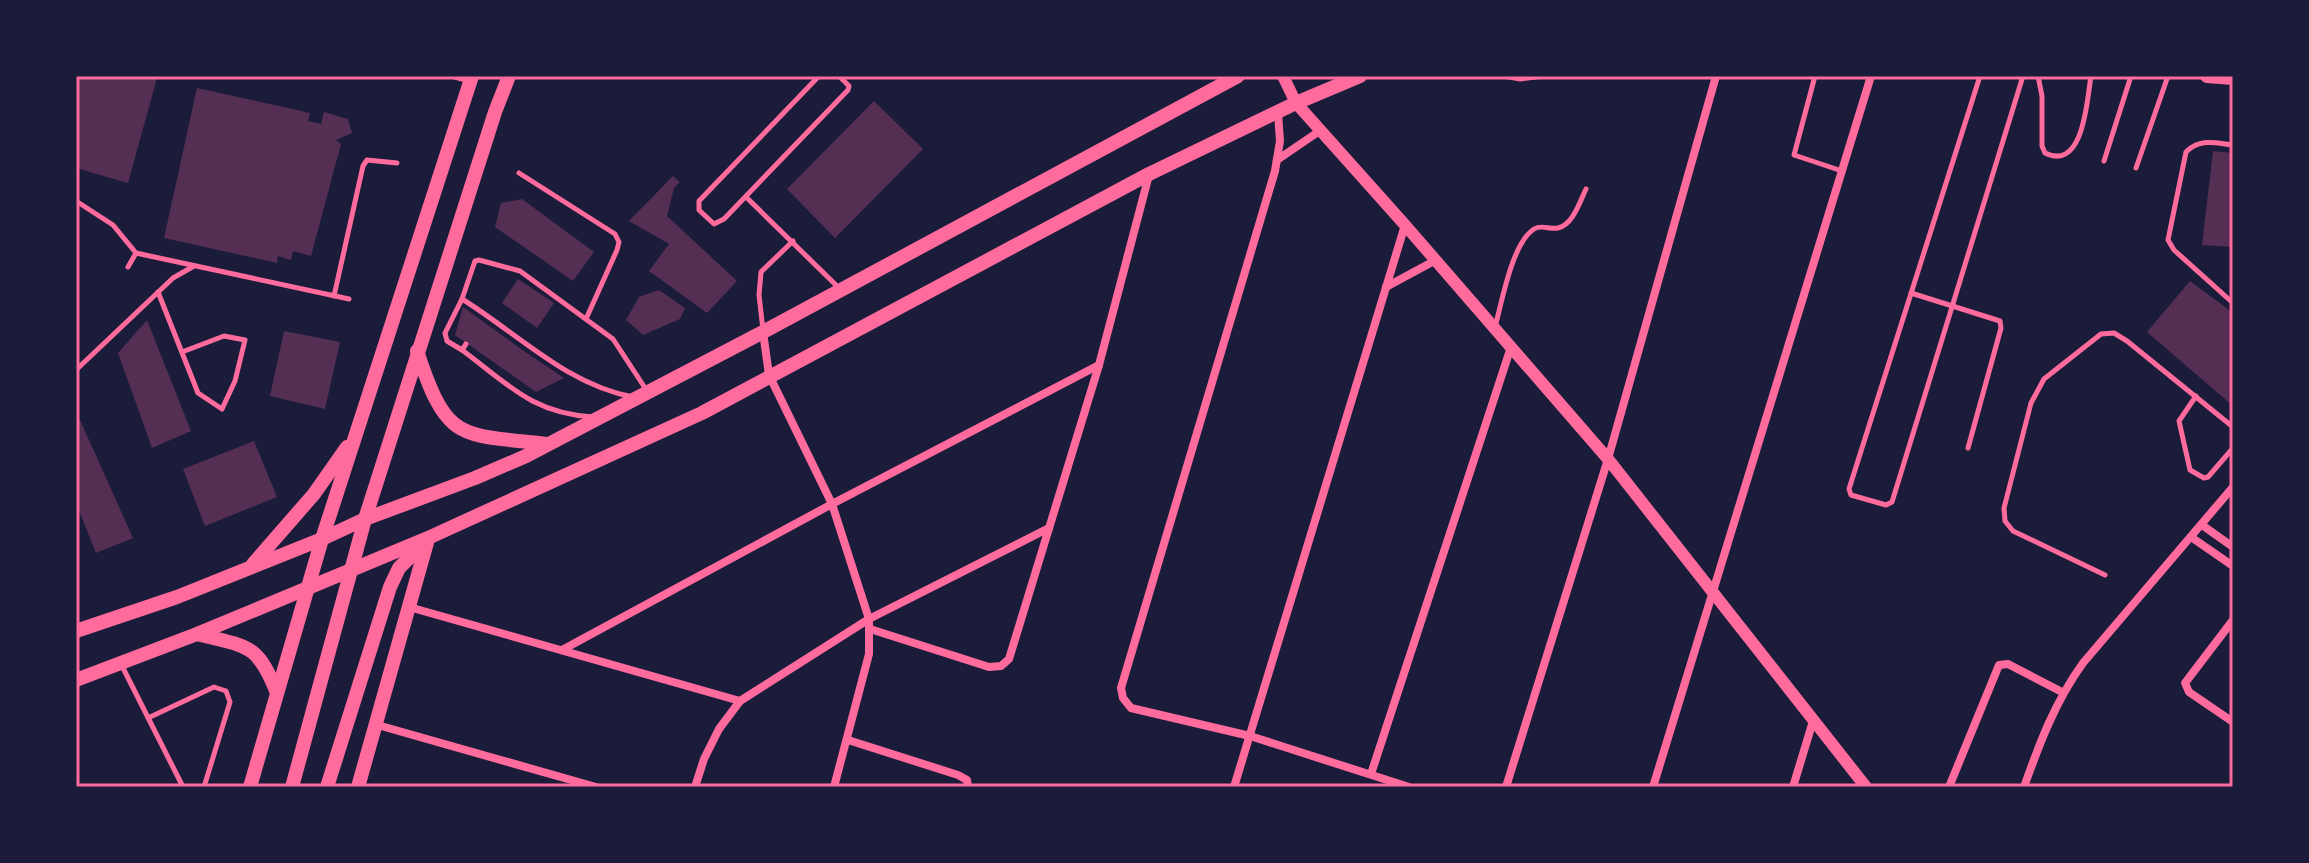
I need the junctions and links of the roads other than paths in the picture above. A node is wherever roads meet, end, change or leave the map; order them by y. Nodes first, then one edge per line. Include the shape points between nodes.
1 (456, 76) edge
2 (509, 76) edge
3 (819, 76) edge
4 (839, 76) edge
5 (1218, 76) edge
6 (1238, 76) edge
7 (1283, 76) edge
8 (1360, 76) edge
9 (1504, 76) edge
10 (1543, 76) edge
11 (1716, 76) edge
12 (1815, 76) edge
13 (1871, 76) edge
14 (1980, 76) edge
15 (2023, 76) edge
16 (2038, 76) edge
17 (2091, 76) edge
18 (2131, 76) edge
19 (2168, 76) edge
20 (2207, 76) edge
21 (472, 78) edge
22 (2233, 78) edge
23 (1207, 92) junction
24 (1296, 103) junction
25 (1278, 113) junction
26 (1321, 130) junction
27 (2233, 145) edge
28 (1277, 160) junction
29 (2104, 161) dead end
30 (397, 163) dead end
31 (2136, 168) dead end
32 (1842, 171) junction
33 (519, 173) dead end
34 (1149, 174) junction
35 (1586, 189) dead end
36 (746, 197) junction
37 (76, 201) edge
38 (1405, 225) junction
39 (793, 241) junction
40 (136, 253) junction
41 (1436, 260) junction
42 (194, 266) junction
43 (128, 267) dead end
44 (1386, 287) junction
45 (840, 289) junction
46 (158, 292) junction
47 (1911, 293) junction
48 (334, 296) junction
49 (349, 299) dead end
50 (462, 299) junction
51 (2233, 303) edge
52 (1953, 304) junction
53 (586, 319) junction
54 (1494, 328) junction
55 (763, 332) junction
56 (1511, 347) junction
57 (417, 351) junction
58 (182, 352) junction
59 (1099, 365) junction
60 (76, 370) edge
61 (769, 375) junction
62 (642, 395) junction
63 (2196, 396) junction
64 (599, 418) junction
65 (2233, 427) edge
66 (357, 434) junction
67 (548, 444) junction
68 (1968, 448) dead end
69 (2233, 448) edge
70 (1608, 459) junction
71 (2233, 487) edge
72 (832, 504) junction
73 (365, 519) junction
74 (2202, 525) junction
75 (1049, 528) junction
76 (2191, 537) junction
77 (428, 538) junction
78 (322, 539) junction
79 (2233, 547) edge
80 (2233, 566) edge
81 (249, 568) junction
82 (352, 570) junction
83 (2105, 575) dead end
84 (307, 588) junction
85 (1713, 595) junction
86 (409, 607) junction
87 (869, 619) junction
88 (2233, 620) edge
89 (870, 629) junction
90 (76, 631) edge
91 (197, 634) junction
92 (562, 650) junction
93 (120, 663) junction
94 (76, 680) edge
95 (2062, 692) junction
96 (277, 693) junction
97 (740, 701) junction
98 (148, 718) junction
99 (1813, 721) junction
100 (2233, 722) edge
101 (374, 724) junction
102 (1250, 736) junction
103 (848, 740) junction
104 (1371, 774) junction
105 (183, 787) edge
106 (204, 787) edge
107 (250, 787) edge
108 (292, 787) edge
109 (327, 787) edge
110 (358, 787) edge
111 (596, 787) edge
112 (695, 787) edge
113 (834, 787) edge
114 (968, 787) edge
115 (1234, 787) edge
116 (1409, 787) edge
117 (1506, 787) edge
118 (1653, 787) edge
119 (1793, 787) edge
120 (1866, 787) edge
121 (1949, 787) edge
122 (2024, 787) edge

1 - 21 street
2 - 57 main road
3 - 36 lane via 698,206 717,224
4 - 36 lane via 848,90
5 - 23 main road
6 - 23 main road
7 - 24 street
8 - 24 main road
9 - 10 lane
11 - 70 street
12 - 32 lane via 1794,155
13 - 32 street
14 - 47 lane
15 - 52 lane
16 - 17 lane via 2042,146 2053,156 2067,154 2078,141
18 - 29 lane
19 - 31 lane
20 - 22 main road
21 - 66 main road
23 - 45 main road
24 - 25 main road
24 - 26 street
25 - 28 street
25 - 34 main road
26 - 28 street
26 - 38 street
27 - 51 lane via 2202,141 2186,152 2168,240
28 - 102 street via 1121,688 1131,708
30 - 48 lane via 373,159 363,166
32 - 85 street
33 - 53 lane via 615,234 619,242
34 - 59 street
34 - 61 main road
35 - 54 lane via 1569,222 1533,229 1516,253
36 - 39 lane
37 - 40 lane via 113,225
38 - 41 street
38 - 44 street
39 - 45 lane
39 - 55 lane via 761,272
40 - 42 lane
40 - 43 lane
41 - 44 street
41 - 54 street
42 - 46 lane
42 - 48 lane
44 - 102 street
45 - 55 main road
46 - 58 lane
46 - 60 lane
47 - 52 lane
47 - 52 lane via 1849,489 1851,495 1886,505 1892,502
48 - 49 lane
50 - 53 lane via 479,260 520,271
50 - 62 lane via 538,355 594,386
50 - 64 lane via 447,341 485,362 534,404 561,414
52 - 68 lane via 1994,317 2001,328
53 - 62 lane via 613,339
54 - 56 street
55 - 61 street
55 - 62 main road
56 - 70 street
56 - 104 street
57 - 67 main road via 437,405 457,427 489,438
57 - 73 main road
58 - 58 lane via 198,393 222,409 245,340 224,336
59 - 72 street
59 - 75 street
61 - 72 street
61 - 77 main road via 702,413
62 - 64 main road
63 - 65 lane
63 - 69 lane via 2179,421 2190,470 2208,477
63 - 83 lane via 2114,333 2101,334 2037,390 2004,508 2005,521 2013,531
64 - 67 main road
66 - 78 main road
66 - 81 main road via 314,494
67 - 73 main road
70 - 85 street
70 - 117 street
71 - 74 street
72 - 87 street
72 - 92 street
73 - 78 main road
73 - 82 main road
74 - 76 street
74 - 79 street
75 - 87 street
75 - 89 street via 1009,659 1001,666 989,667
76 - 80 street
76 - 95 street
77 - 82 main road
77 - 86 main road
77 - 109 main road via 399,568 390,587
78 - 81 main road
78 - 84 main road
81 - 90 main road
82 - 84 main road
82 - 108 main road
84 - 91 main road
84 - 96 main road
85 - 99 street
85 - 118 street
86 - 92 street
86 - 101 main road
87 - 89 street
87 - 97 street
88 - 100 street via 2185,683 2189,692
89 - 103 street
91 - 93 main road
91 - 96 main road via 255,652
92 - 97 street
93 - 94 main road
93 - 98 lane
95 - 121 street via 2008,664 1999,665
95 - 122 street
96 - 107 main road
97 - 112 street via 719,729
98 - 105 lane
98 - 106 lane via 214,687 226,691 230,702
99 - 119 street
99 - 120 street
101 - 110 main road
101 - 111 street
102 - 104 street
102 - 115 street
103 - 113 street
103 - 114 street via 958,775
104 - 116 street

